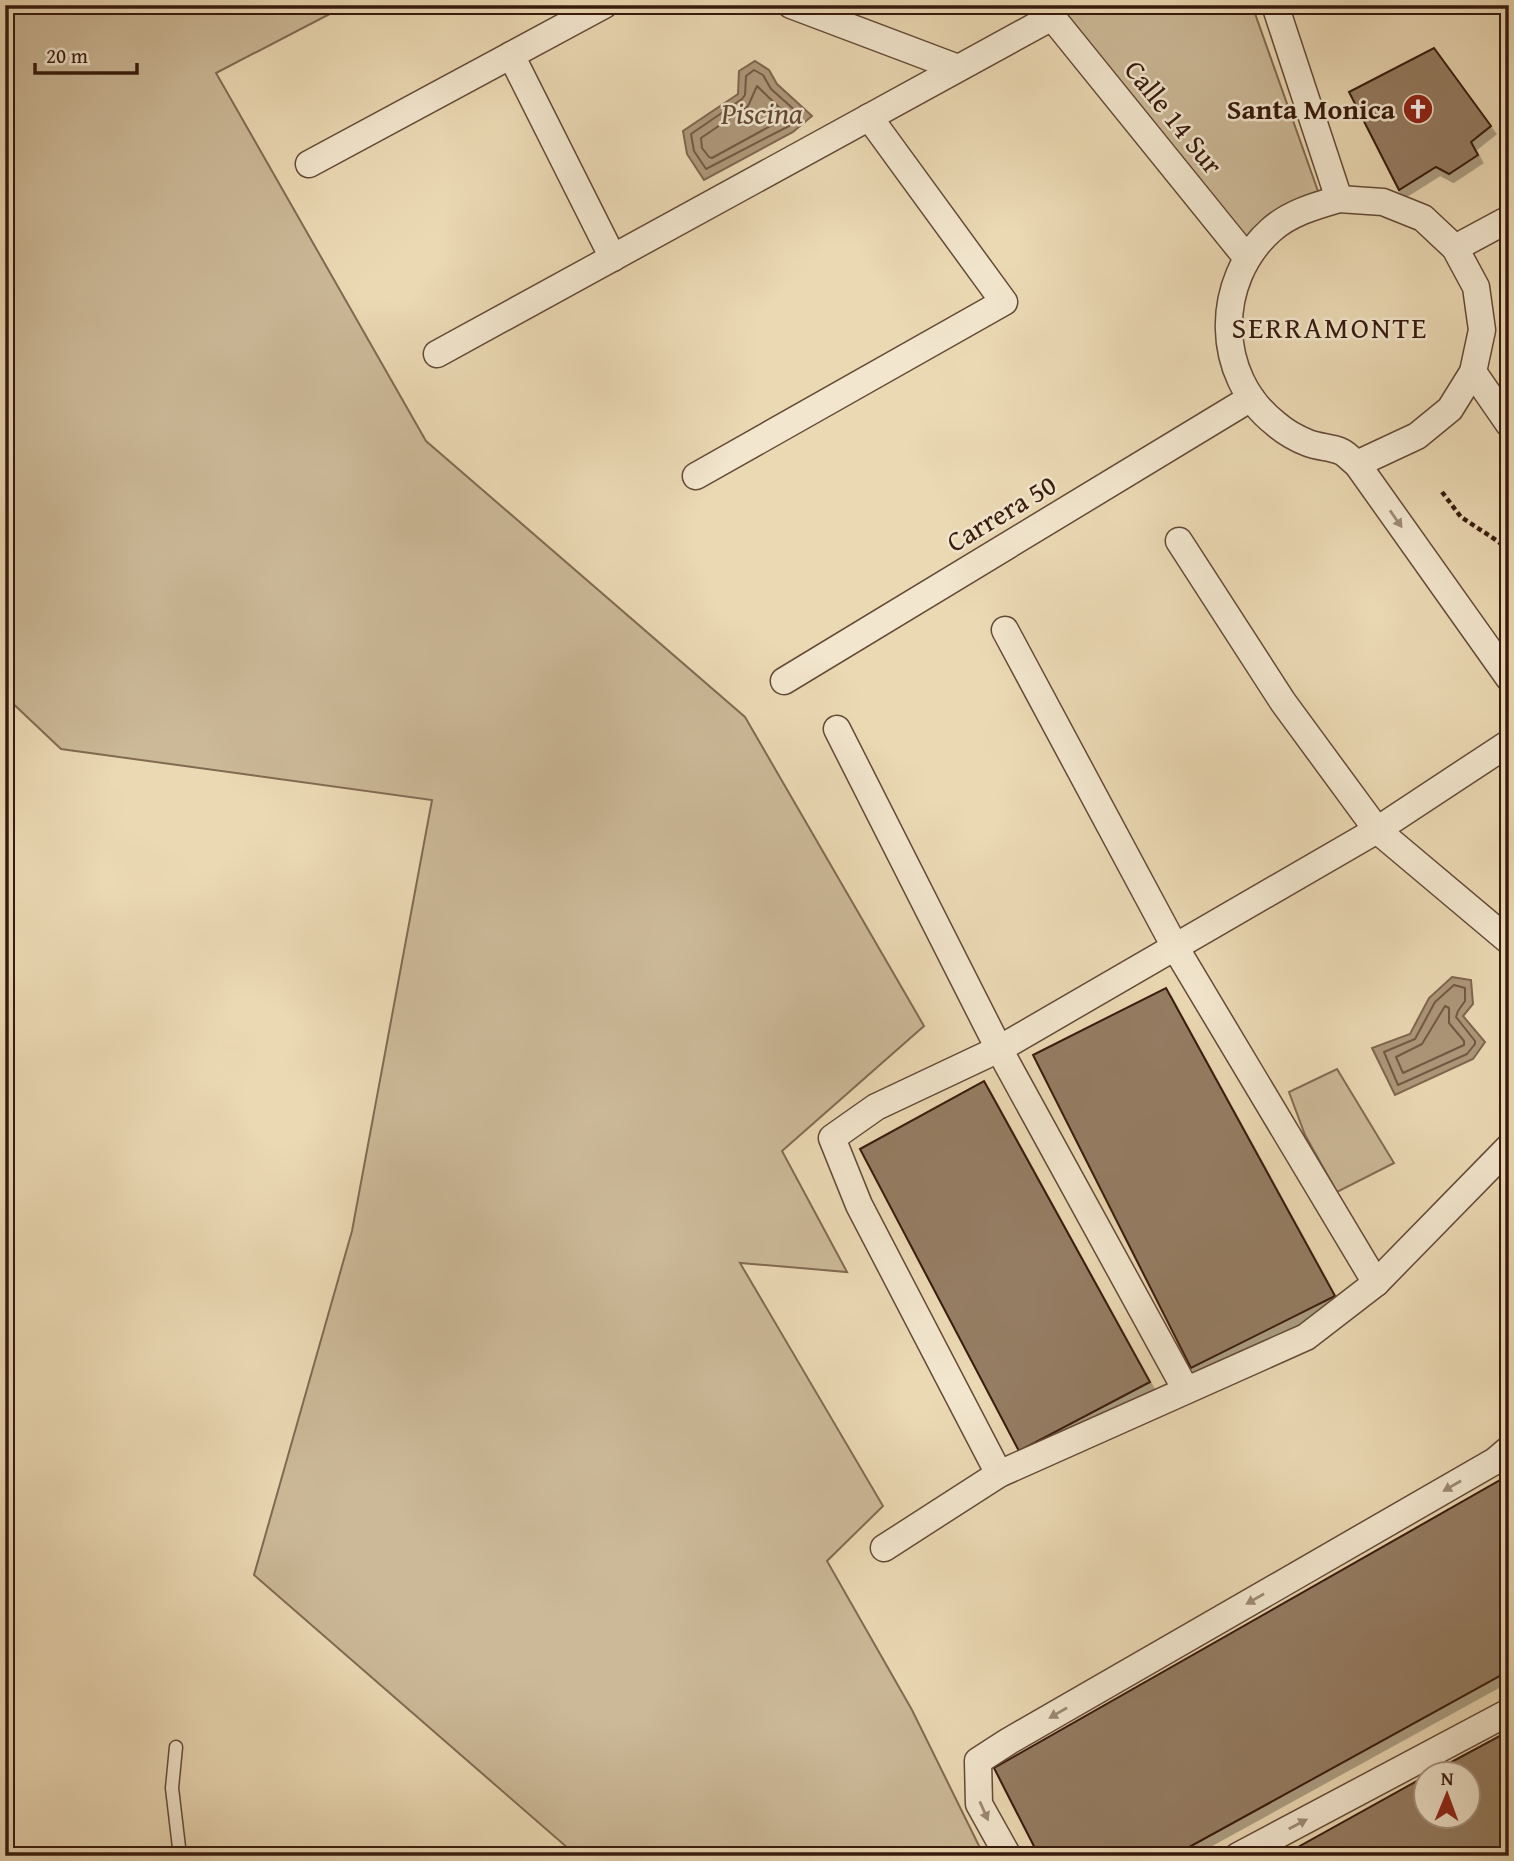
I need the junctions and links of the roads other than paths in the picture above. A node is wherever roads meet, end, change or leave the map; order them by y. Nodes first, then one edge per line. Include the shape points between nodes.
1 (604, 5) edge
2 (791, 5) edge
3 (1275, 5) edge
4 (511, 55) junction
5 (958, 68) junction
6 (869, 117) junction
7 (309, 164) dead end
8 (1339, 200) junction
9 (1509, 219) edge
10 (1455, 248) junction
11 (613, 258) junction
12 (1247, 258) junction
13 (437, 354) dead end
14 (1473, 372) junction
15 (1251, 398) junction
16 (1509, 424) edge
17 (1357, 464) junction
18 (696, 477) dead end
19 (1180, 541) dead end
20 (1005, 630) dead end
21 (1509, 678) edge
22 (784, 681) dead end
23 (837, 729) dead end
24 (1509, 743) edge
25 (1377, 830) junction
26 (1509, 941) edge
27 (1175, 947) junction
28 (999, 1049) junction
29 (1509, 1147) edge
30 (1376, 1283) junction
31 (1186, 1390) junction
32 (1509, 1448) edge
33 (999, 1474) junction
34 (884, 1548) dead end
35 (1509, 1712) edge
36 (176, 1747) dead end
37 (180, 1856) edge
38 (1008, 1856) edge
39 (1238, 1856) edge

1 - 4 street
2 - 5 street
3 - 8 street
4 - 7 street
4 - 11 street
5 - 6 street
5 - 12 street, Calle 14 Sur via 1052,17
6 - 11 street
6 - 18 street via 1004,302
8 - 10 street via 1383,202 1423,218
8 - 12 street via 1303,209 1271,229
9 - 10 street
10 - 14 street via 1478,298 1482,330
11 - 13 street
12 - 15 street via 1232,292 1227,329 1234,365
14 - 16 street
14 - 17 street via 1450,409 1417,436
15 - 17 street via 1275,424 1307,443 1341,451
15 - 22 street, Carrera 50
17 -> 21 street
19 - 25 street via 1283,702
20 - 27 street
23 - 28 street
24 - 25 street
25 - 26 street
25 - 27 street
27 - 28 street
27 - 30 street
28 - 31 street
28 - 33 street via 876,1107 832,1138 859,1205
29 - 30 street
30 - 31 street via 1306,1336
31 - 33 street
32 -> 38 street via 1495,1461 978,1761 979,1804
33 - 34 street
39 -> 35 street
36 - 37 lane via 172,1788

